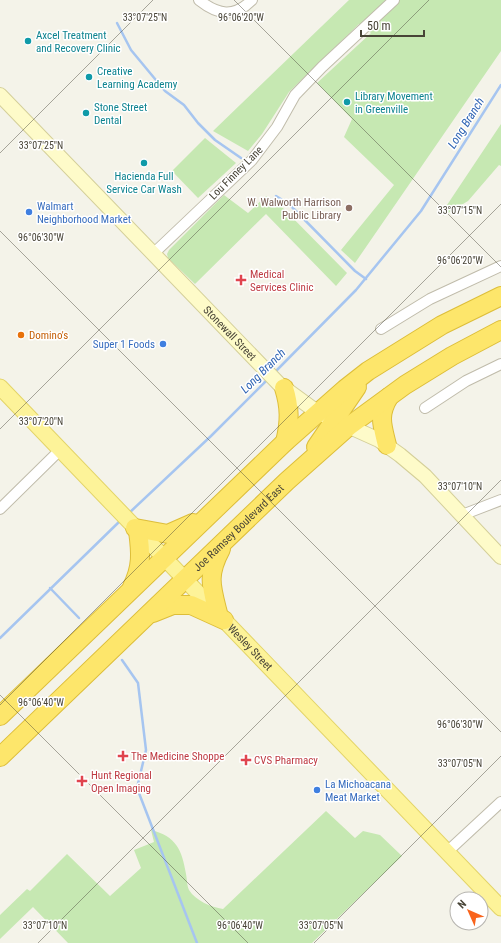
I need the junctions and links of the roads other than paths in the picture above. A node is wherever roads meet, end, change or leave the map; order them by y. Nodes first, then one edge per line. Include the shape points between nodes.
1 (199, 0) edge
2 (252, 0) edge
3 (394, 0) edge
4 (0, 95) edge
5 (153, 254) junction
6 (501, 266) edge
7 (501, 296) edge
8 (381, 329) dead end
9 (501, 330) edge
10 (501, 364) edge
11 (368, 370) junction
12 (282, 386) junction
13 (0, 387) edge
14 (389, 396) junction
15 (424, 408) dead end
16 (318, 412) junction
17 (342, 423) junction
18 (285, 442) junction
19 (387, 445) junction
20 (60, 450) junction
21 (501, 500) edge
22 (0, 509) edge
23 (210, 514) junction
24 (462, 515) junction
25 (136, 528) junction
26 (226, 540) junction
27 (501, 557) edge
28 (164, 558) junction
29 (185, 579) junction
30 (129, 592) junction
31 (148, 614) junction
32 (221, 617) junction
33 (0, 716) edge
34 (0, 757) edge
35 (501, 802) edge
36 (447, 852) junction
37 (501, 908) edge

1 - 2 street via 209,8 228,13 237,12
3 - 5 street, Lou Finney Lane via 295,94 277,127 252,160
4 - 5 street, Stonewall Street
5 - 12 street, Stonewall Street
6 - 8 street via 443,292
7 - 11 highway via 442,325
9 - 14 highway, Joe Ramsey Boulevard East via 452,356
10 - 15 street via 466,381
11 - 16 highway
11 - 17 highway
12 - 16 street, Stonewall Street
12 - 18 highway via 288,402 290,421
13 - 20 main road, Wesley Street
14 - 17 highway, Joe Ramsey Boulevard East
14 - 19 highway via 383,408 382,418
16 - 17 street, Stonewall Street
16 - 18 highway
17 - 19 street, Stonewall Street
17 - 26 highway, Joe Ramsey Boulevard East via 306,463
18 - 23 highway
19 - 24 street, Stonewall Street via 425,476
20 - 22 street
20 - 25 main road, Wesley Street
21 - 24 street
23 - 25 highway via 168,534
23 - 28 highway
24 - 27 street, Stonewall Street
25 - 28 main road, Wesley Street
25 - 30 highway via 141,551 139,569
26 - 29 highway, Joe Ramsey Boulevard East
26 - 32 highway via 212,568 211,587
28 - 29 main road, Wesley Street
28 - 30 highway
29 - 31 highway, Joe Ramsey Boulevard East
29 - 32 main road, Wesley Street
30 - 33 highway
31 - 32 highway via 173,605 191,605
31 - 34 highway, Joe Ramsey Boulevard East
32 - 36 main road, Wesley Street
35 - 36 street
36 - 37 main road, Wesley Street

